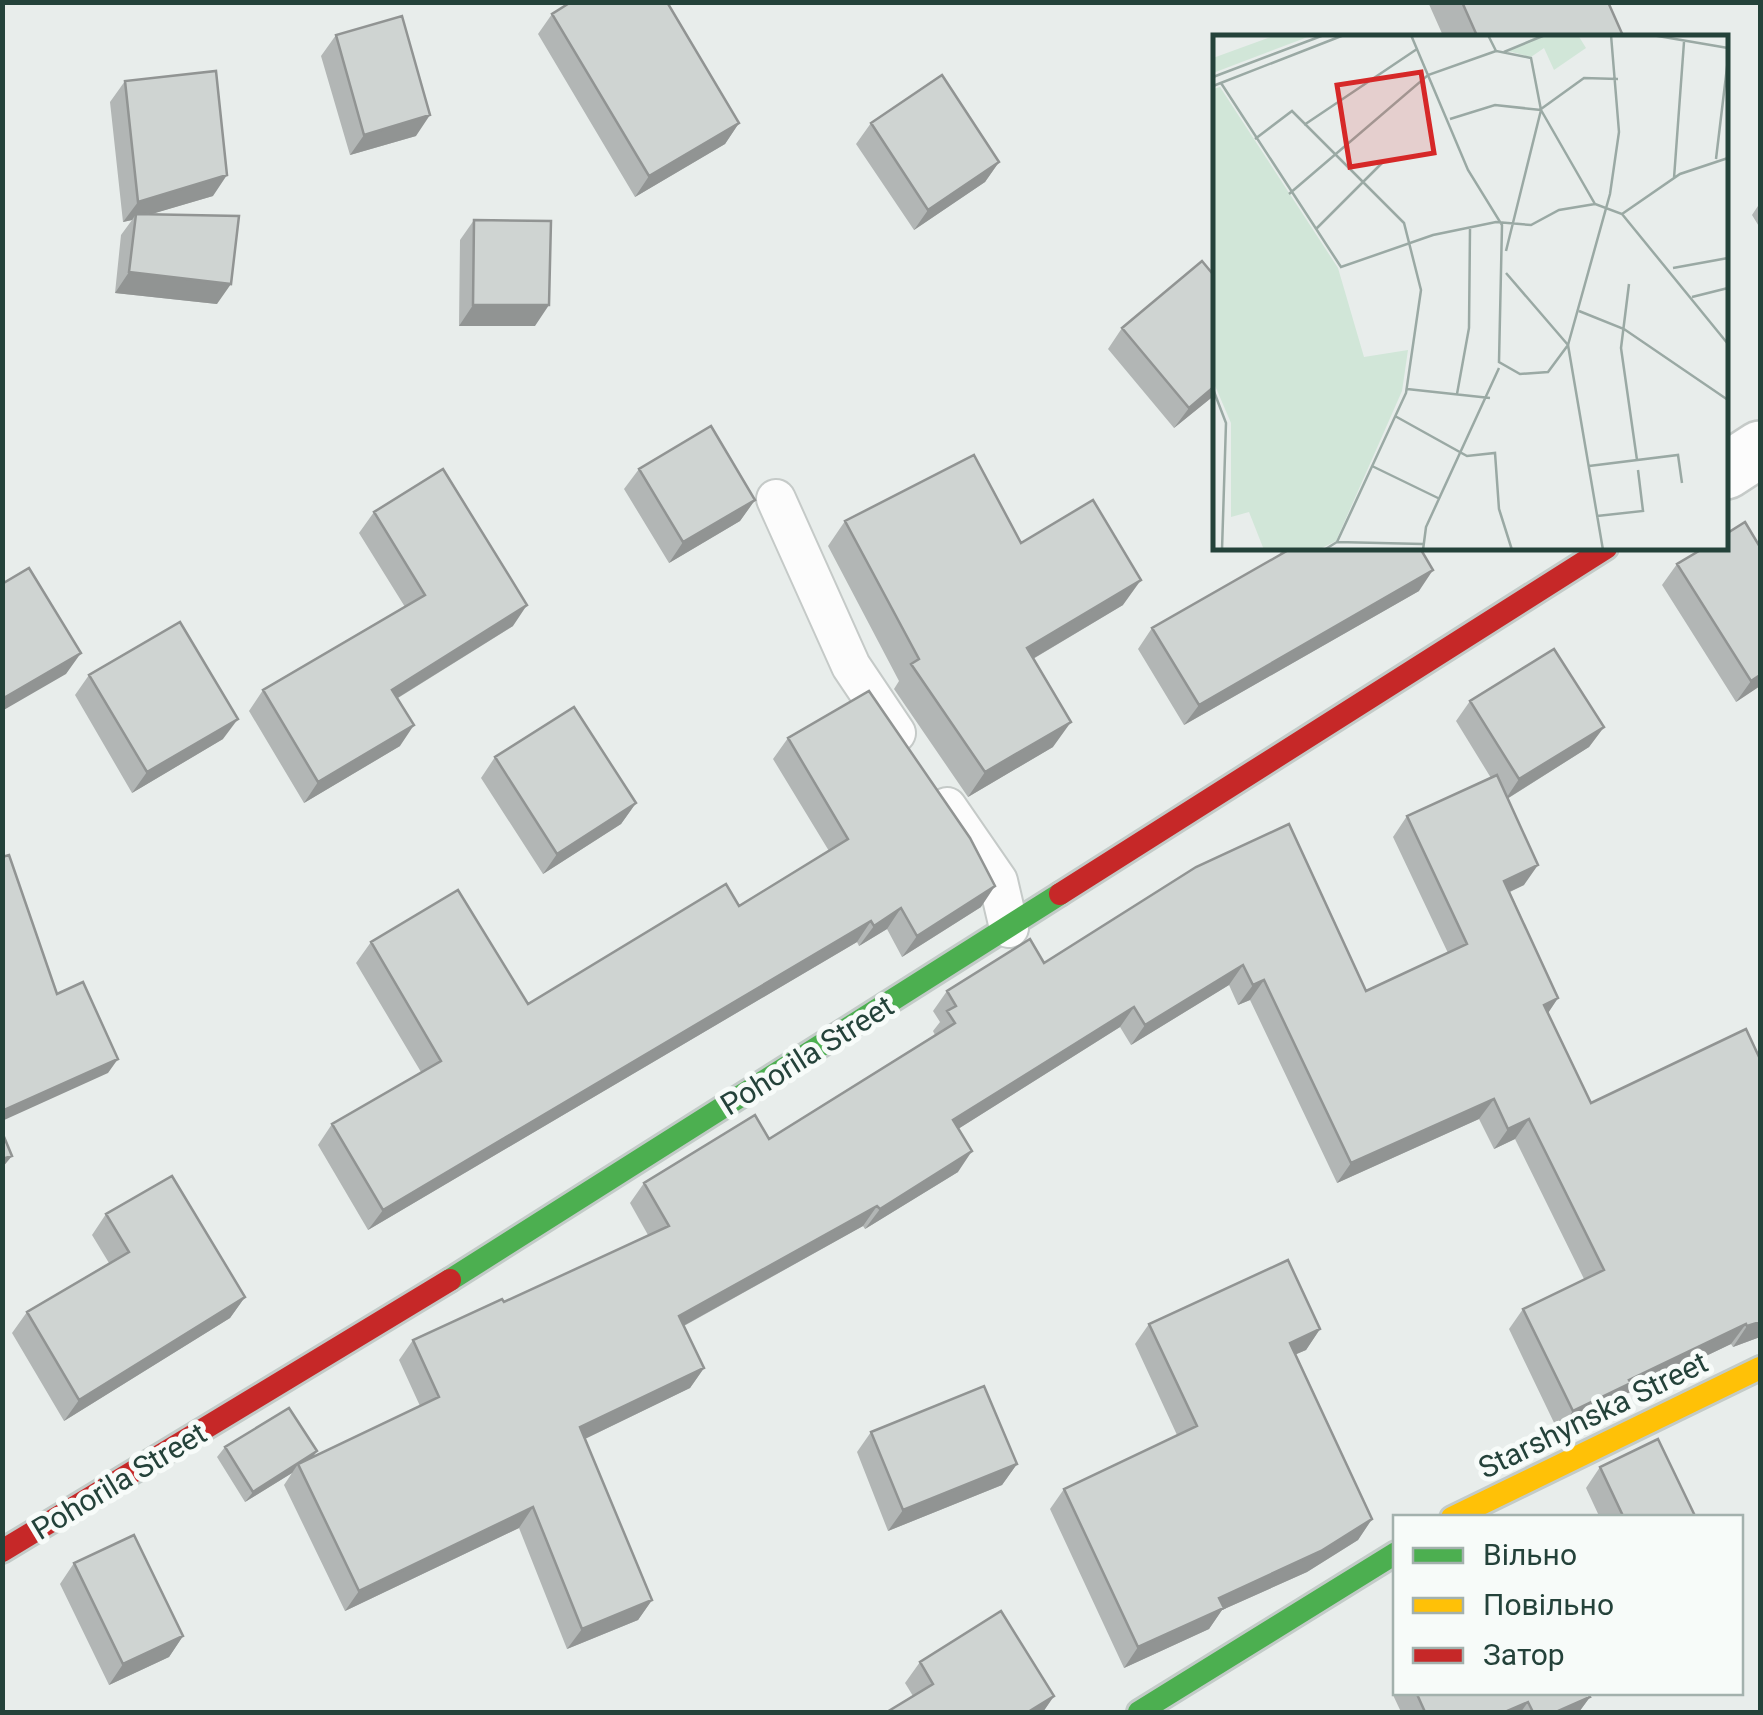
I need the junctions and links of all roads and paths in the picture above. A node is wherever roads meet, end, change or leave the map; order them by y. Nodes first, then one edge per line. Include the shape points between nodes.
1 (1760, 449) edge
2 (1728, 470) edge
3 (776, 499) dead end
4 (1603, 550) edge
5 (1009, 928) junction
6 (1760, 1368) edge
7 (1458, 1515) edge
8 (2, 1551) edge
9 (1393, 1555) edge
10 (1139, 1712) edge

1 - 2 street
3 - 5 lane via 851,666 998,881
4 - 5 street, Pohorila Street
5 - 8 street, Pohorila Street via 447,1282
6 - 7 street, Starshynska Street
9 - 10 street

